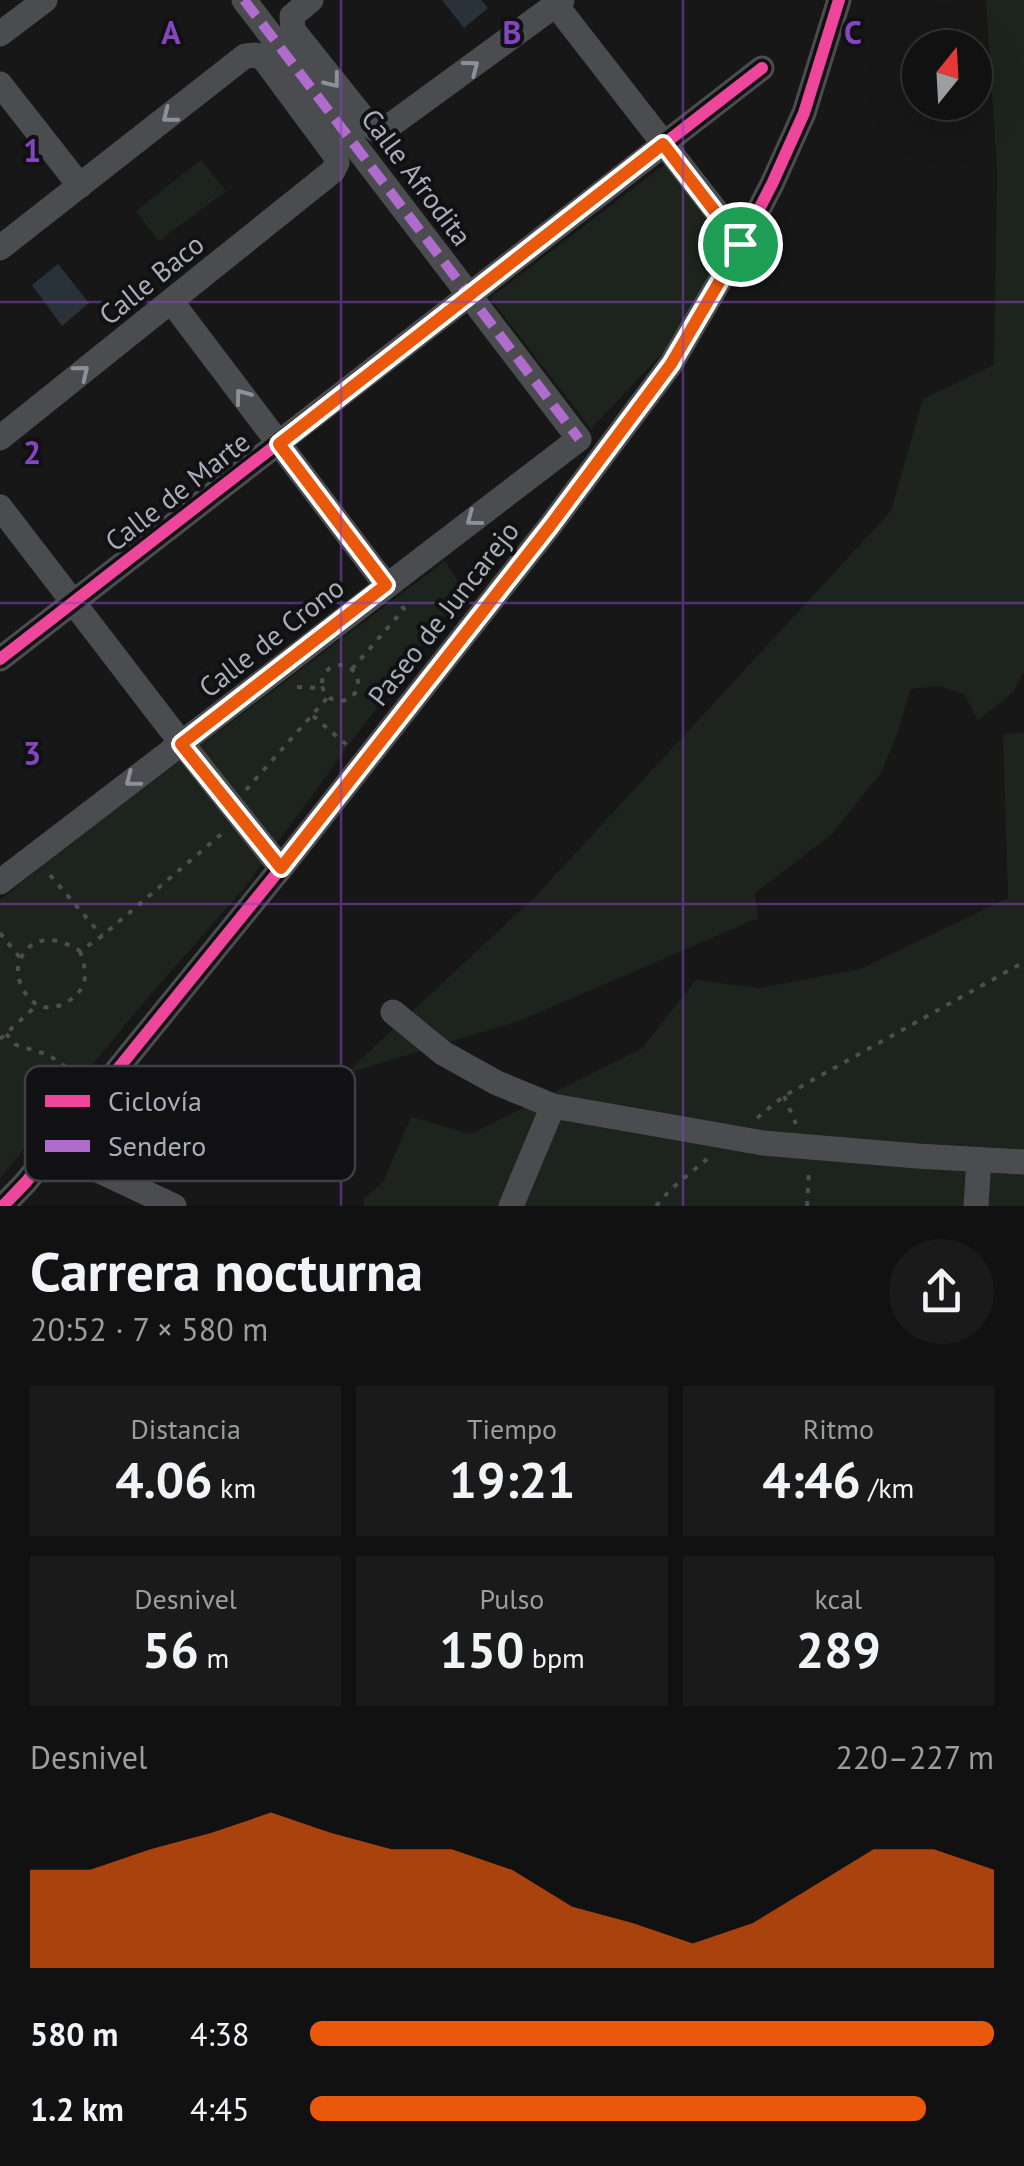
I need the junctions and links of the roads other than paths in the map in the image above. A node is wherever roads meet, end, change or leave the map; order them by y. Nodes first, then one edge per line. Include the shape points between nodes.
1 (44, 0) edge
2 (244, 0) edge
3 (839, 0) edge
4 (559, 2) edge
5 (303, 6) edge
6 (0, 34) edge
7 (762, 68) dead end
8 (0, 84) edge
9 (663, 144) junction
10 (333, 171) joint
11 (80, 186) junction
12 (740, 244) junction
13 (0, 248) edge
14 (470, 296) junction
15 (171, 301) junction
16 (3, 436) edge
17 (579, 439) joint
18 (279, 444) junction
19 (0, 507) edge
20 (386, 585) junction
21 (74, 602) junction
22 (0, 659) edge
23 (181, 744) junction
24 (281, 868) junction
25 (0, 882) edge
26 (393, 1012) dead end
27 (120, 1066) edge
28 (553, 1106) junction
29 (980, 1160) junction
30 (1024, 1162) edge
31 (25, 1181) edge
32 (121, 1181) edge
33 (3, 1206) edge
34 (174, 1206) edge
35 (511, 1206) edge
36 (976, 1206) edge

1 - 6 street
2 - 14 street, Calle Afrodita
3 - 12 street, Paseo de Juncarejo via 804,112
5 -> 4 street, Calle Afrodita via 291,21 293,30 368,124 384,130
4 - 9 street
7 - 9 street, Calle de Marte
8 - 11 street
9 - 12 street
9 - 14 street, Calle de Marte
10 -> 11 street, Calle Afrodita via 335,154 256,55 245,56
10 - 15 street, Calle Baco
11 - 13 street
12 - 24 street, Paseo de Juncarejo via 671,364
14 - 17 street, Calle Afrodita
14 - 18 street, Calle de Marte
16 -> 15 street, Calle Baco
18 -> 15 street
17 -> 20 street, Calle de Crono
18 - 20 street
18 - 21 street, Calle de Marte
19 - 21 street
20 - 23 street, Calle de Crono
21 - 22 street, Calle de Marte
21 - 23 street
23 - 24 street
23 -> 25 street, Calle de Crono
24 - 27 street, Paseo de Juncarejo
26 - 28 street via 443,1053
28 - 29 street via 763,1142
28 - 35 street
29 - 30 street
29 - 36 street
31 - 33 street, Paseo de Juncarejo
32 - 34 street

